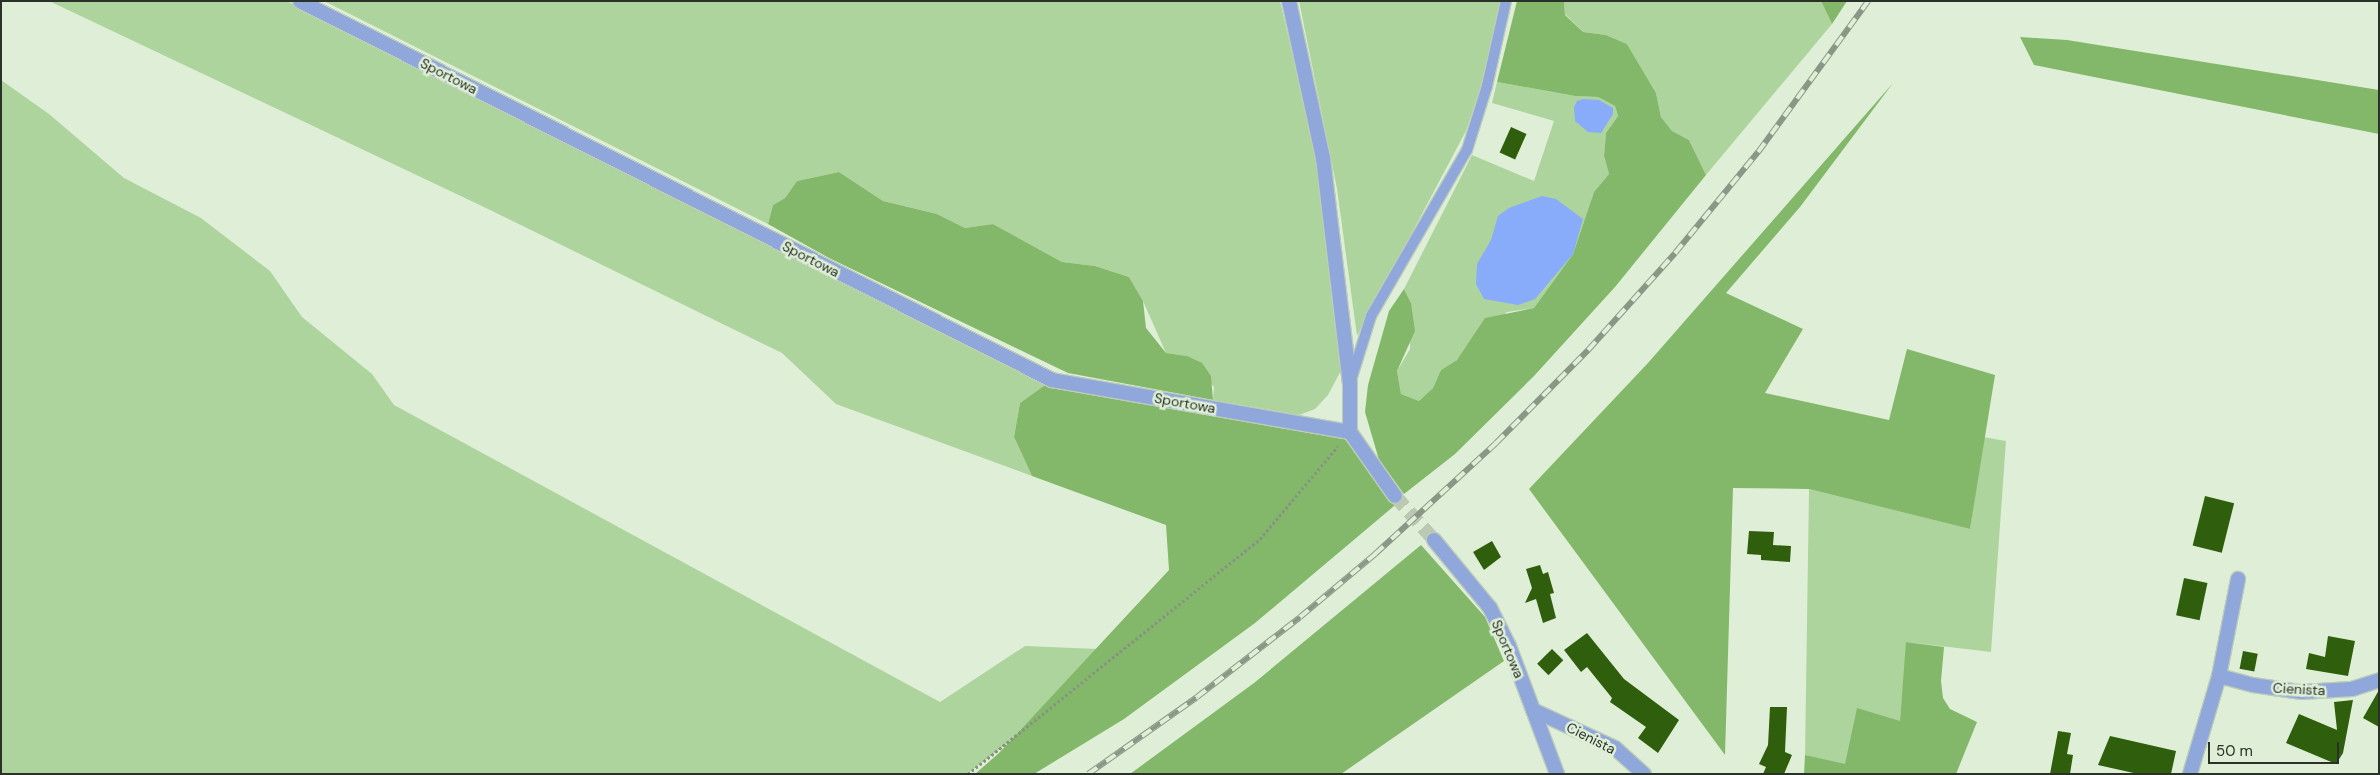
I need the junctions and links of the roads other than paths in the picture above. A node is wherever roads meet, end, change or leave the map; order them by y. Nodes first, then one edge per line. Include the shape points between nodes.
1 (300, 1) edge
2 (1289, 1) edge
3 (1506, 1) edge
4 (1350, 383) junction
5 (1350, 432) junction
6 (1395, 496) tunnel mouth
7 (1434, 540) tunnel mouth
8 (2238, 580) dead end
9 (2219, 676) junction
10 (2379, 680) edge
11 (1533, 710) junction
12 (1556, 774) edge
13 (1644, 774) edge
14 (2190, 774) edge

1 - 5 street, Sportowa via 1052,380
2 - 4 street via 1323,158
3 - 4 lane via 1487,86 1467,150 1371,316
4 - 5 street
5 - 6 street
7 - 11 street, Sportowa via 1490,608
8 - 9 street
9 - 10 street, Cienista via 2253,686 2301,692 2352,689
9 - 14 street
11 - 12 street, Sportowa
11 - 13 street, Cienista via 1615,748

